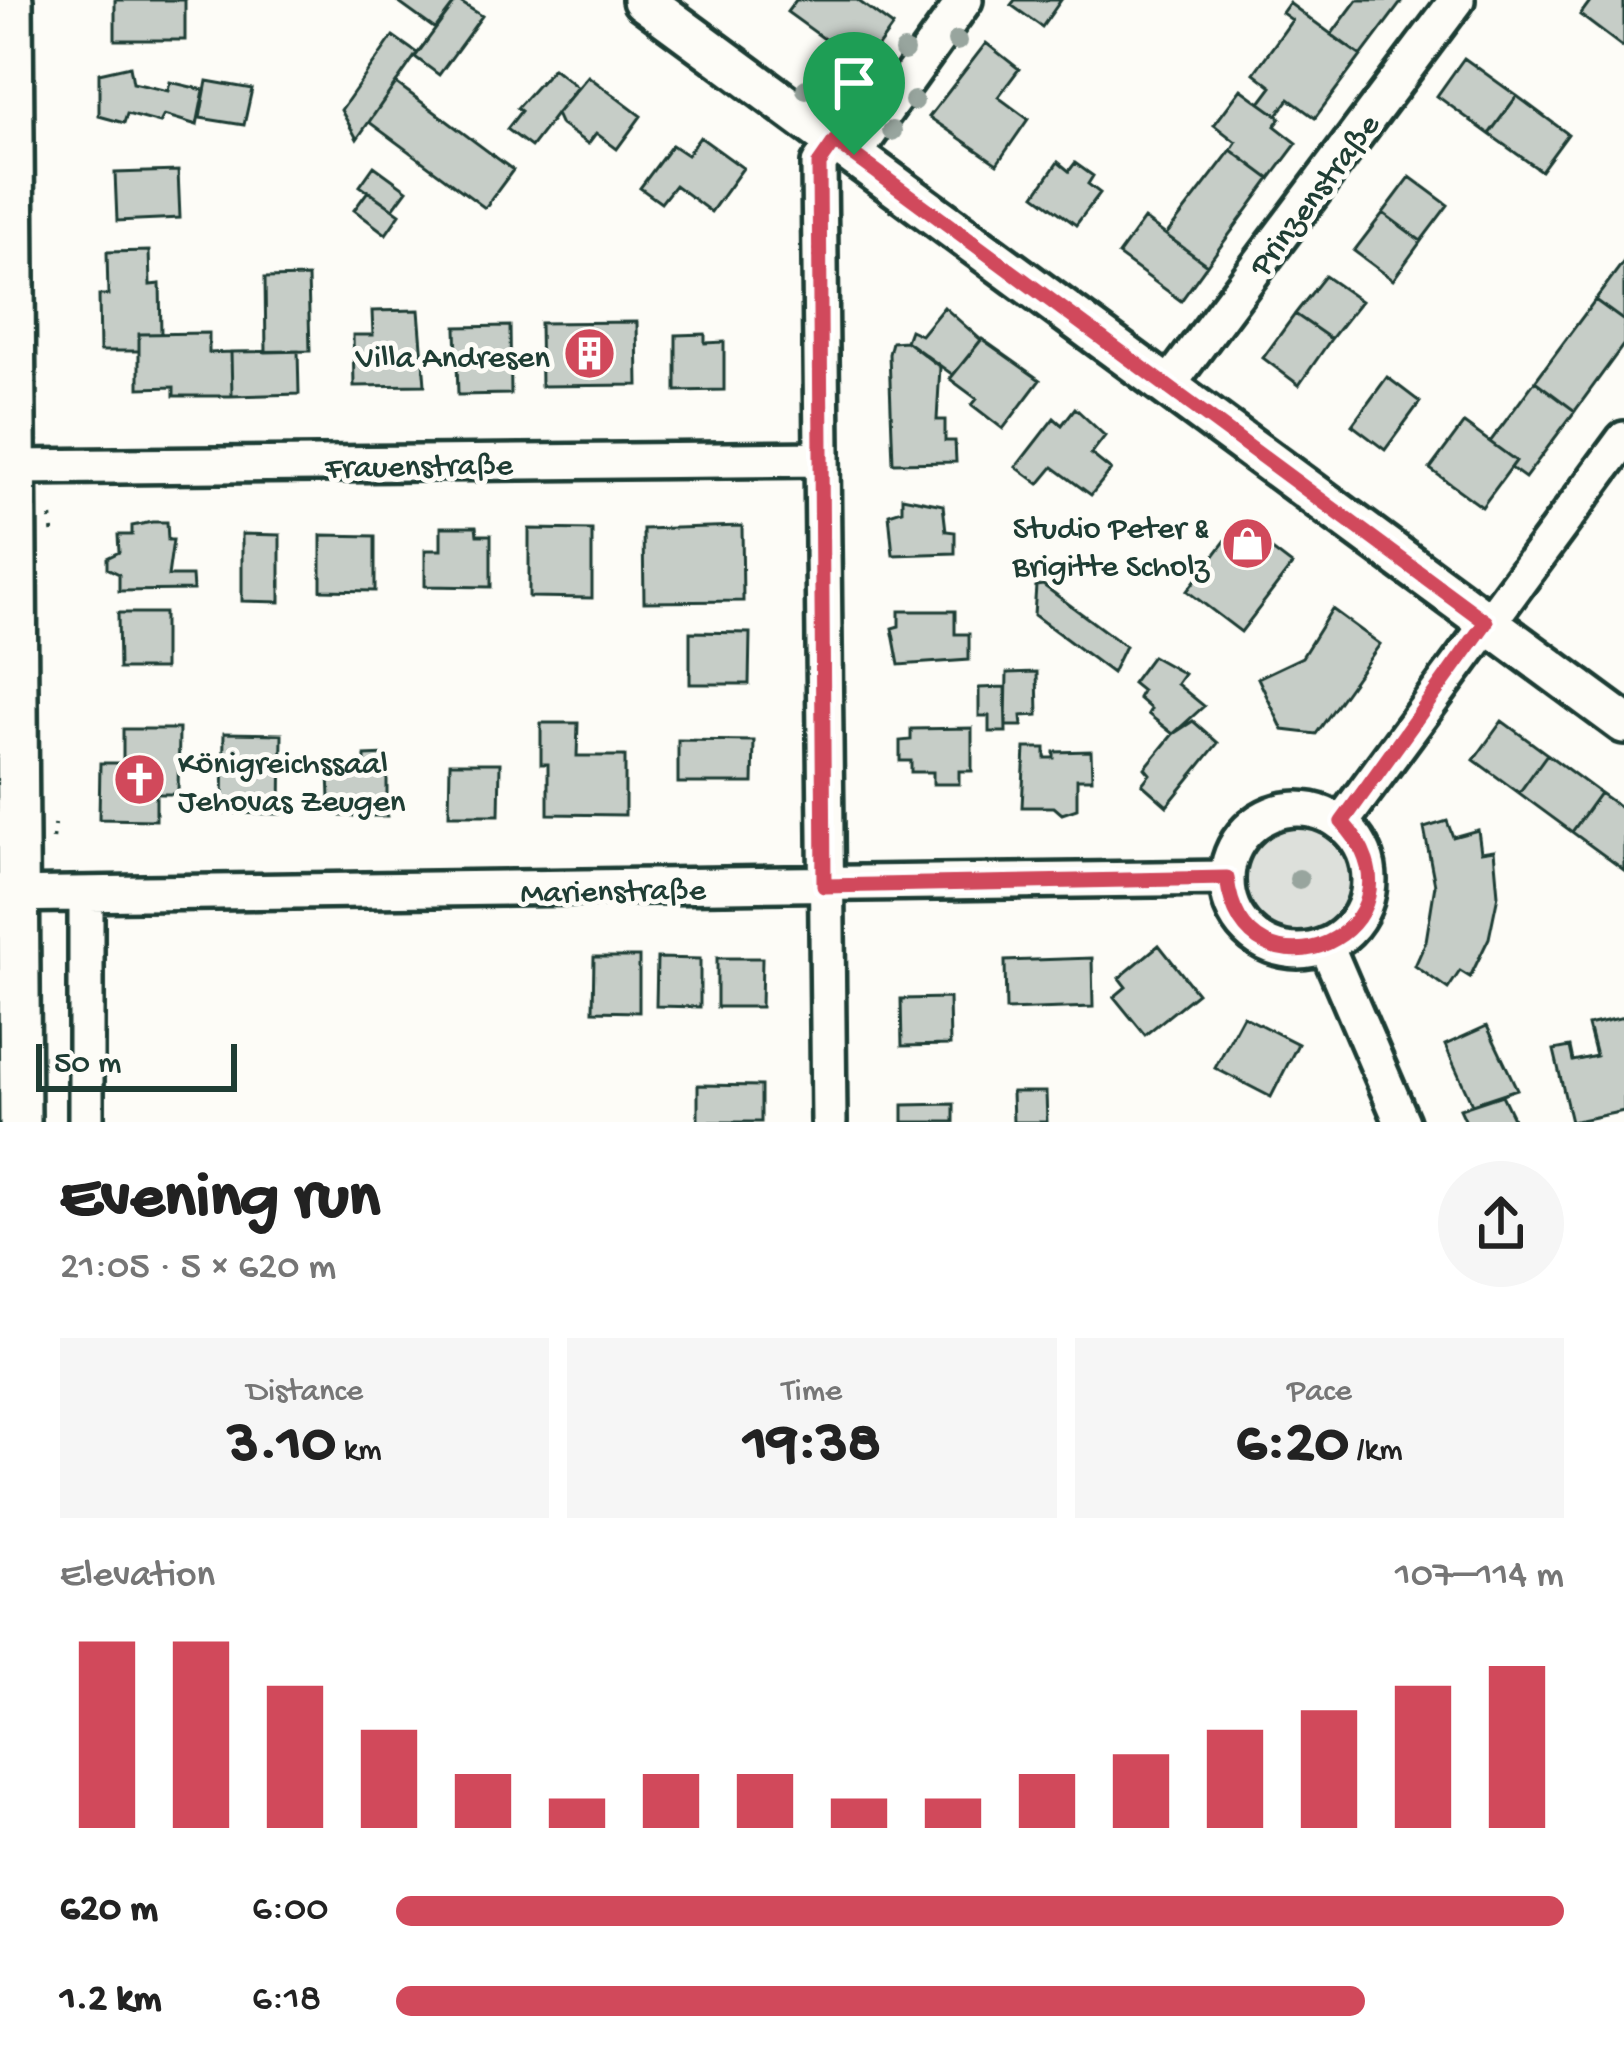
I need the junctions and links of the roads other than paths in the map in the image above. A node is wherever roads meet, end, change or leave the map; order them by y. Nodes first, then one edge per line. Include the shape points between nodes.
1 (12, 0) edge
2 (644, 0) edge
3 (965, 0) edge
4 (1457, 0) edge
5 (844, 148) junction
6 (1168, 387) junction
7 (1624, 439) edge
8 (822, 459) junction
9 (15, 467) junction
10 (1486, 622) junction
11 (8, 672) edge
12 (1624, 723) edge
13 (1342, 822) junction
14 (1227, 878) junction
15 (824, 886) junction
16 (86, 894) junction
17 (9, 895) edge
18 (1326, 945) junction
19 (20, 1122) edge
20 (86, 1122) edge
21 (829, 1122) edge
22 (1402, 1122) edge

1 - 9 main road
2 - 5 main road
3 - 5 street
4 - 6 street, Prinzenstraße
5 - 6 main road
5 - 8 street via 819,164
6 - 10 main road
7 - 10 street
8 - 9 street, Frauenstraße
8 - 15 street
9 - 11 main road
10 - 12 main road
10 - 13 street
11 - 17 main road
13 - 14 street via 1322,812 1277,811 1241,836
13 - 18 street via 1364,851 1370,886 1350,930
14 - 15 street, Marienstraße
14 - 18 street via 1251,934 1289,951
15 - 16 street, Marienstraße
15 - 21 street
16 - 17 street, Marienstraße
16 - 20 street
17 - 19 main road
18 - 22 street

